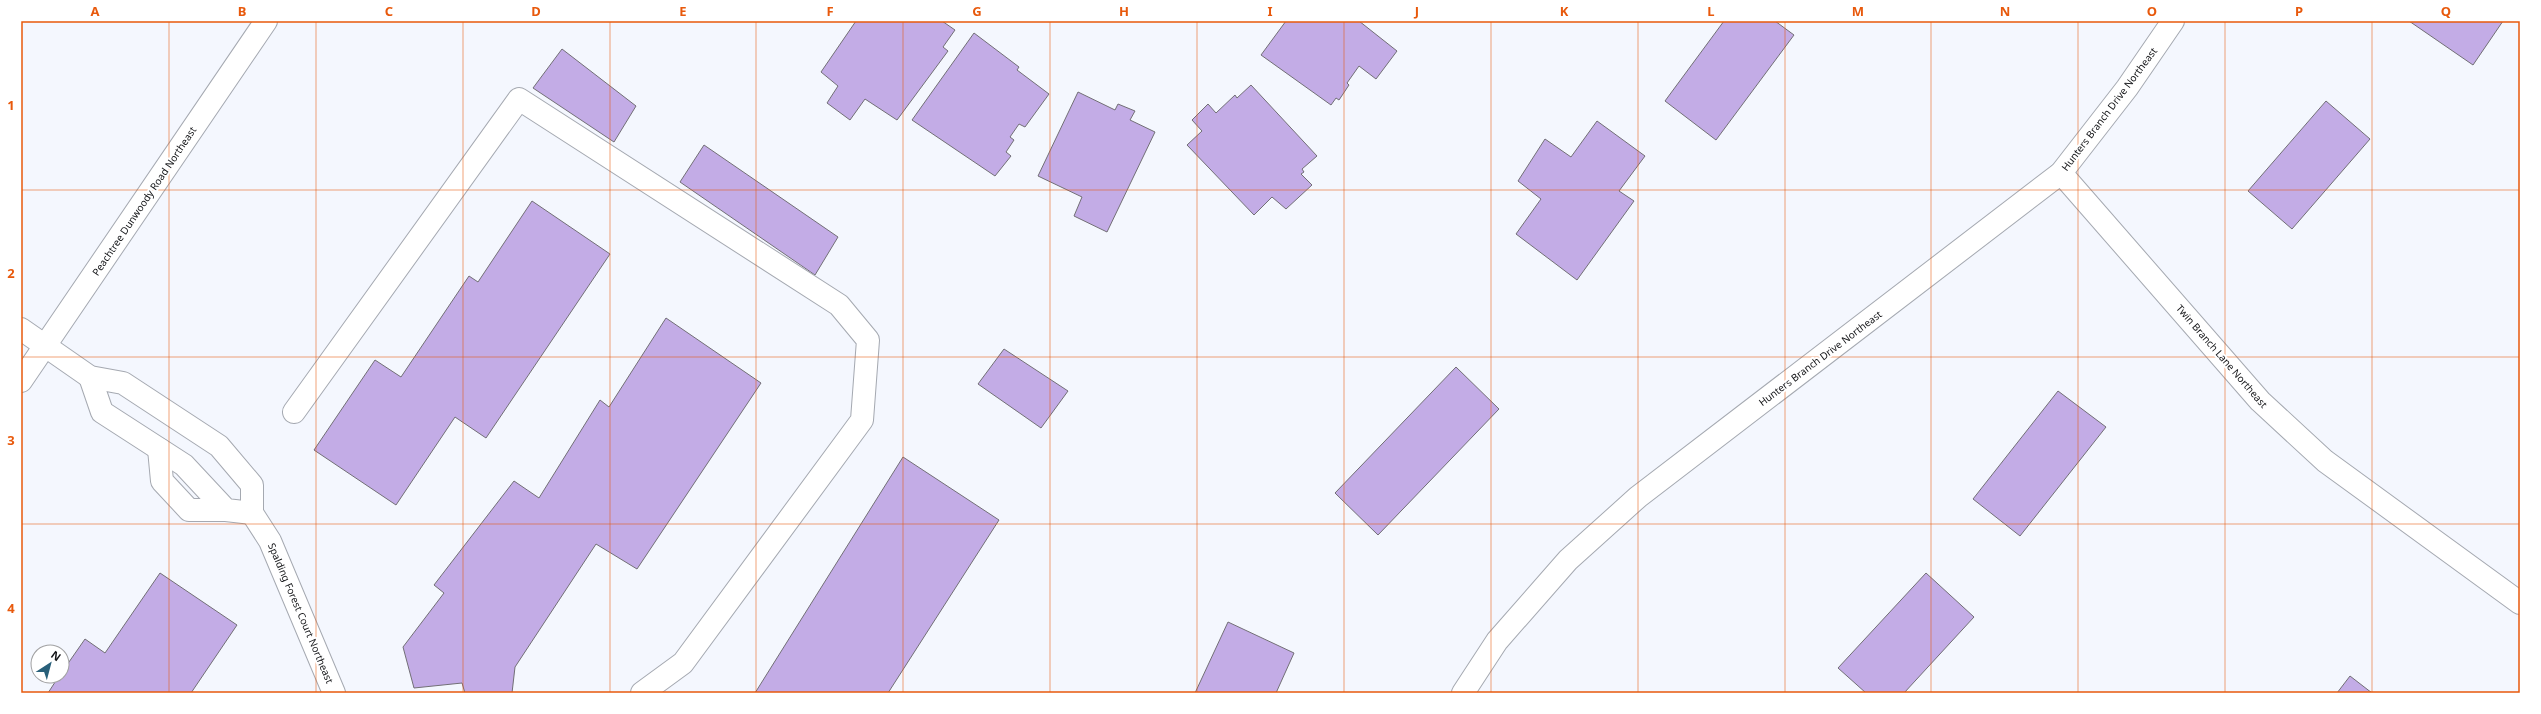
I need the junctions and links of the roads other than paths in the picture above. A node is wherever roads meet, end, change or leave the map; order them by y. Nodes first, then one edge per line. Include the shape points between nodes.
1 (266, 21) edge
2 (2173, 21) edge
3 (2061, 173) junction
4 (21, 329) edge
5 (46, 346) junction
6 (90, 378) junction
7 (21, 381) edge
8 (294, 412) dead end
9 (252, 513) junction
10 (2520, 603) edge
11 (334, 693) edge
12 (642, 693) edge
13 (1463, 693) edge

1 - 5 street, Peachtree Dunwoody Road Northeast
2 - 3 street, Hunters Branch Drive Northeast via 2127,88
3 - 10 street, Twin Branch Lane Northeast via 2260,401 2325,461
3 - 13 street, Hunters Branch Drive Northeast via 1638,497 1563,566 1497,641
4 - 5 street
5 - 6 street
5 - 7 street, Peachtree Dunwoody Road Northeast
6 - 9 street via 102,412 184,466 226,510
6 - 9 street via 123,383 219,446 252,485
8 - 12 street via 520,99 839,305 868,340 862,420 683,663
9 - 11 street, Spalding Forest Court Northeast via 270,540

